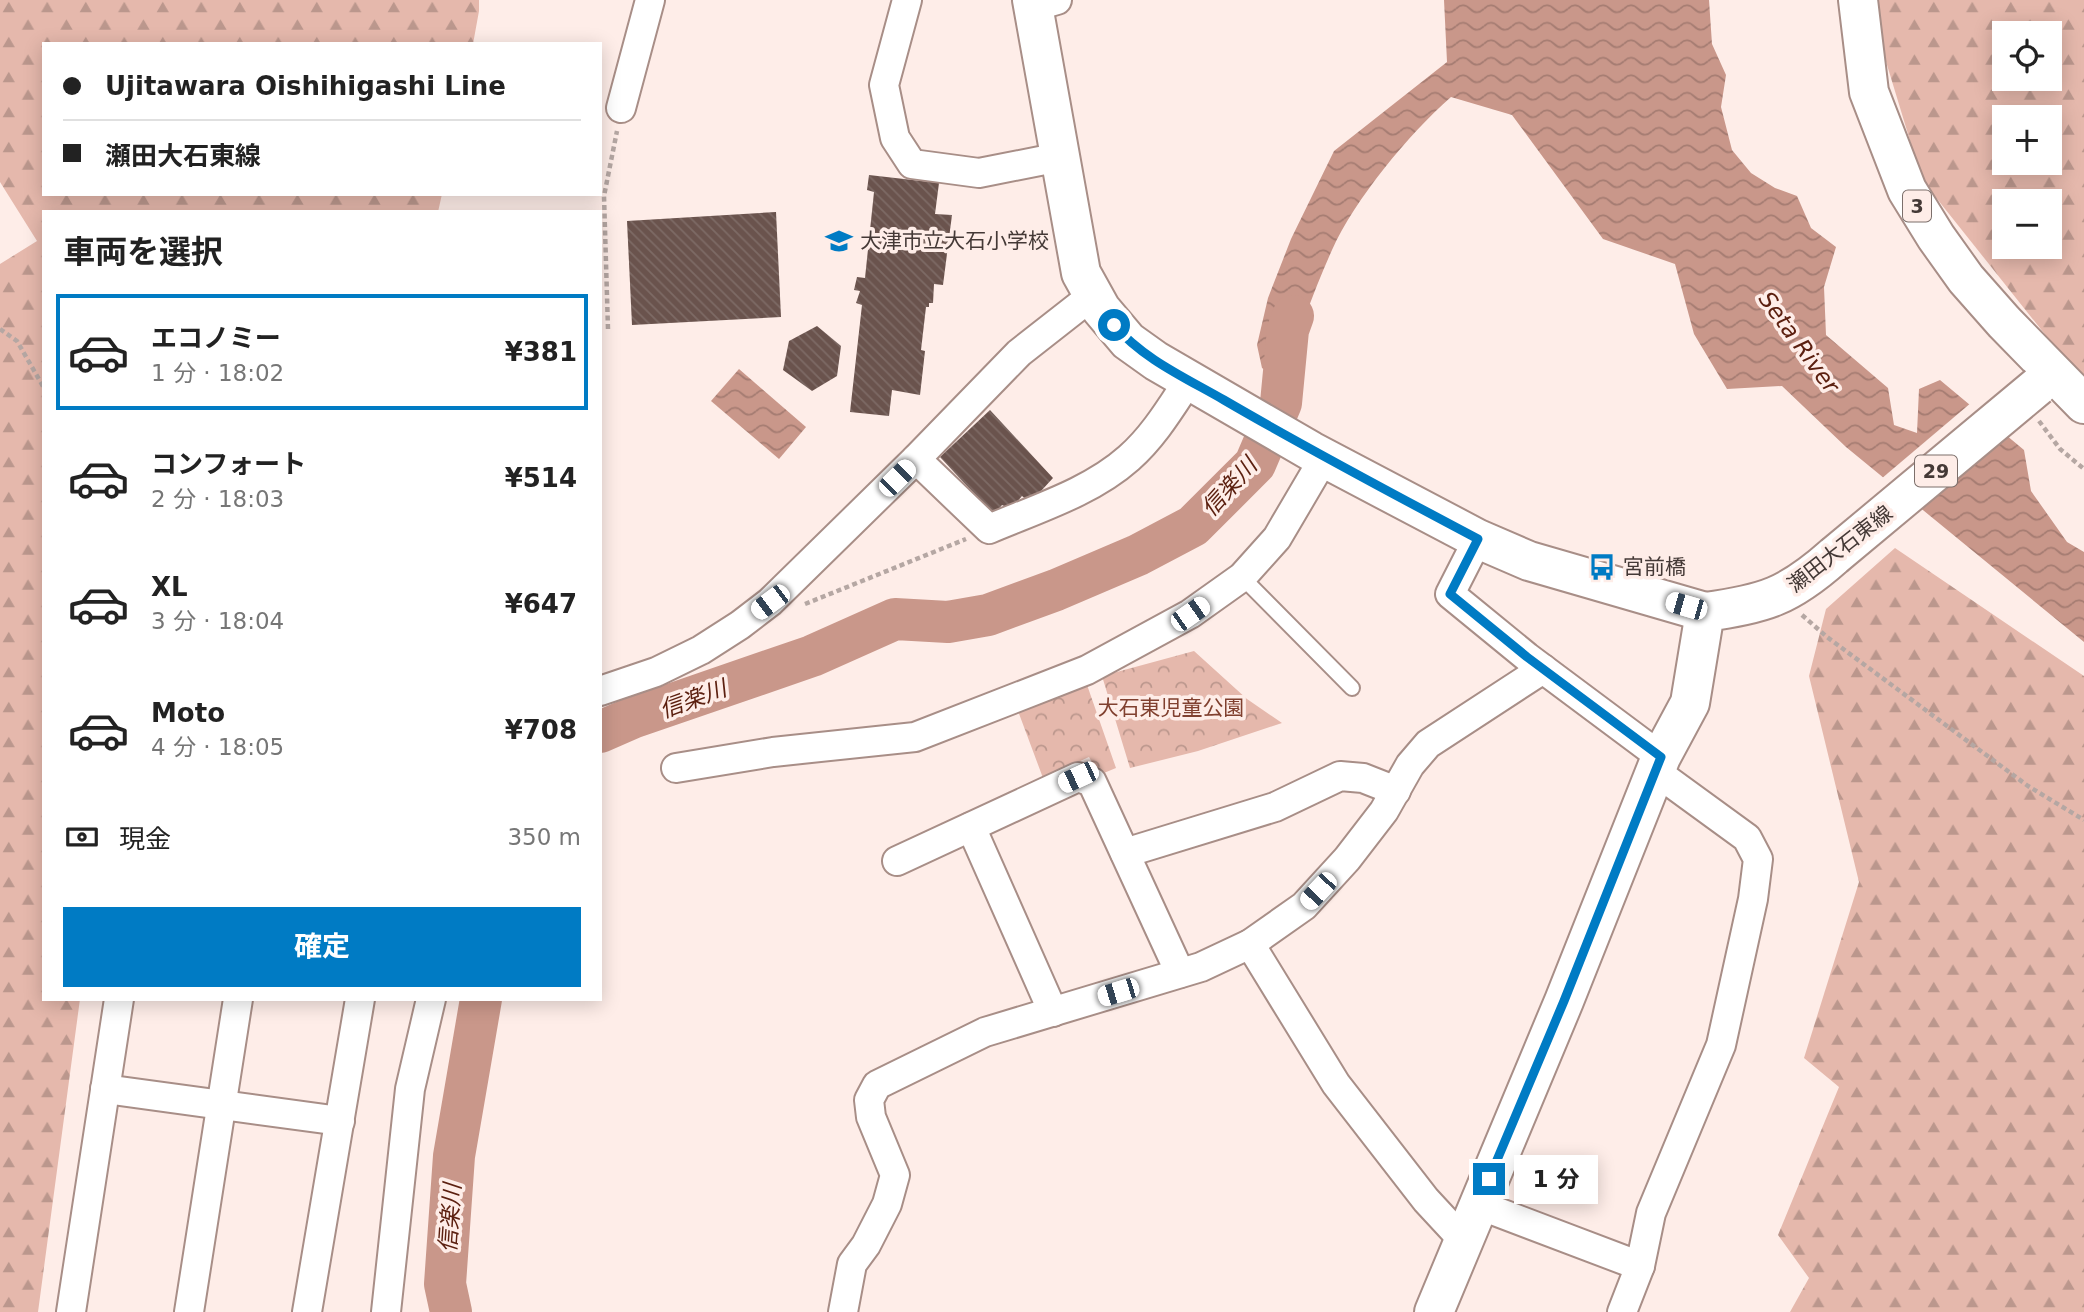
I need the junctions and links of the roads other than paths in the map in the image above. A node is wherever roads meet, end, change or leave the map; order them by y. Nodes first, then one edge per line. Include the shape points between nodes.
1 (650, 0) edge
2 (908, 0) edge
3 (1858, 0) edge
4 (1041, 2) edge
5 (621, 108) road end
6 (1060, 157) junction
7 (1093, 295) junction
8 (2045, 379) junction
9 (1197, 385) junction
10 (2084, 404) edge
11 (1317, 454) junction
12 (916, 459) junction
13 (1478, 539) junction
14 (1242, 577) junction
15 (1705, 612) junction
16 (1543, 669) junction
17 (1352, 688) dead end
18 (602, 690) edge
19 (1658, 764) junction
20 (676, 768) dead end
21 (1396, 791) junction
22 (971, 827) junction
23 (1125, 853) junction
24 (897, 861) dead end
25 (1250, 944) junction
26 (1181, 973) junction
27 (119, 1001) edge
28 (238, 1001) edge
29 (360, 1001) edge
30 (431, 1001) edge
31 (1053, 1012) junction
32 (105, 1088) junction
33 (221, 1105) junction
34 (340, 1121) junction
35 (1479, 1205) junction
36 (1464, 1241) junction
37 (1640, 1266) junction
38 (71, 1312) edge
39 (189, 1312) edge
40 (307, 1312) edge
41 (386, 1312) edge
42 (843, 1312) edge
43 (1434, 1312) edge
44 (1622, 1312) edge

1 - 5 street
2 - 6 street via 884,85 895,138 912,164 979,173
3 - 8 main road, 3 via 1869,92 1907,190 1966,279
4 - 6 main road
6 - 7 main road via 1081,272
7 - 9 main road via 1128,341
7 - 12 street via 1019,353
8 - 10 main road, 3
8 - 15 main road, 瀬田大石東線 / 29, bridge via 1809,579 1780,596
9 - 11 main road
9 - 12 street via 1129,458 1101,478 989,529
11 - 13 main road
11 - 14 street via 1277,538
12 - 18 street via 770,602 701,650
13 - 15 main road via 1529,561
13 - 16 street via 1450,594
14 - 17 lane
14 - 20 street via 1190,614 1087,670 915,737
15 - 19 main road via 1690,703
16 - 19 street
16 - 21 street via 1428,744
19 - 35 main road
19 - 37 street via 1747,838 1758,859 1721,1045 1651,1213
21 - 23 street via 1363,778 1340,776 1275,807
21 - 25 street via 1347,859 1304,906
22 - 23 street via 1078,777 1092,782
22 - 24 street
22 - 31 street
23 - 26 street
25 - 26 street
25 - 36 street via 1336,1084 1426,1200
26 - 31 street
27 - 32 street
28 - 33 street
29 - 34 street
30 - 41 street via 410,1089
31 - 42 street via 985,1032 877,1085 869,1100 872,1116 895,1175 887,1203 852,1264
32 - 33 street
32 - 38 street
33 - 34 street
33 - 39 street
34 - 40 street
35 - 36 main road
35 - 37 street
36 - 43 main road
37 - 44 street

